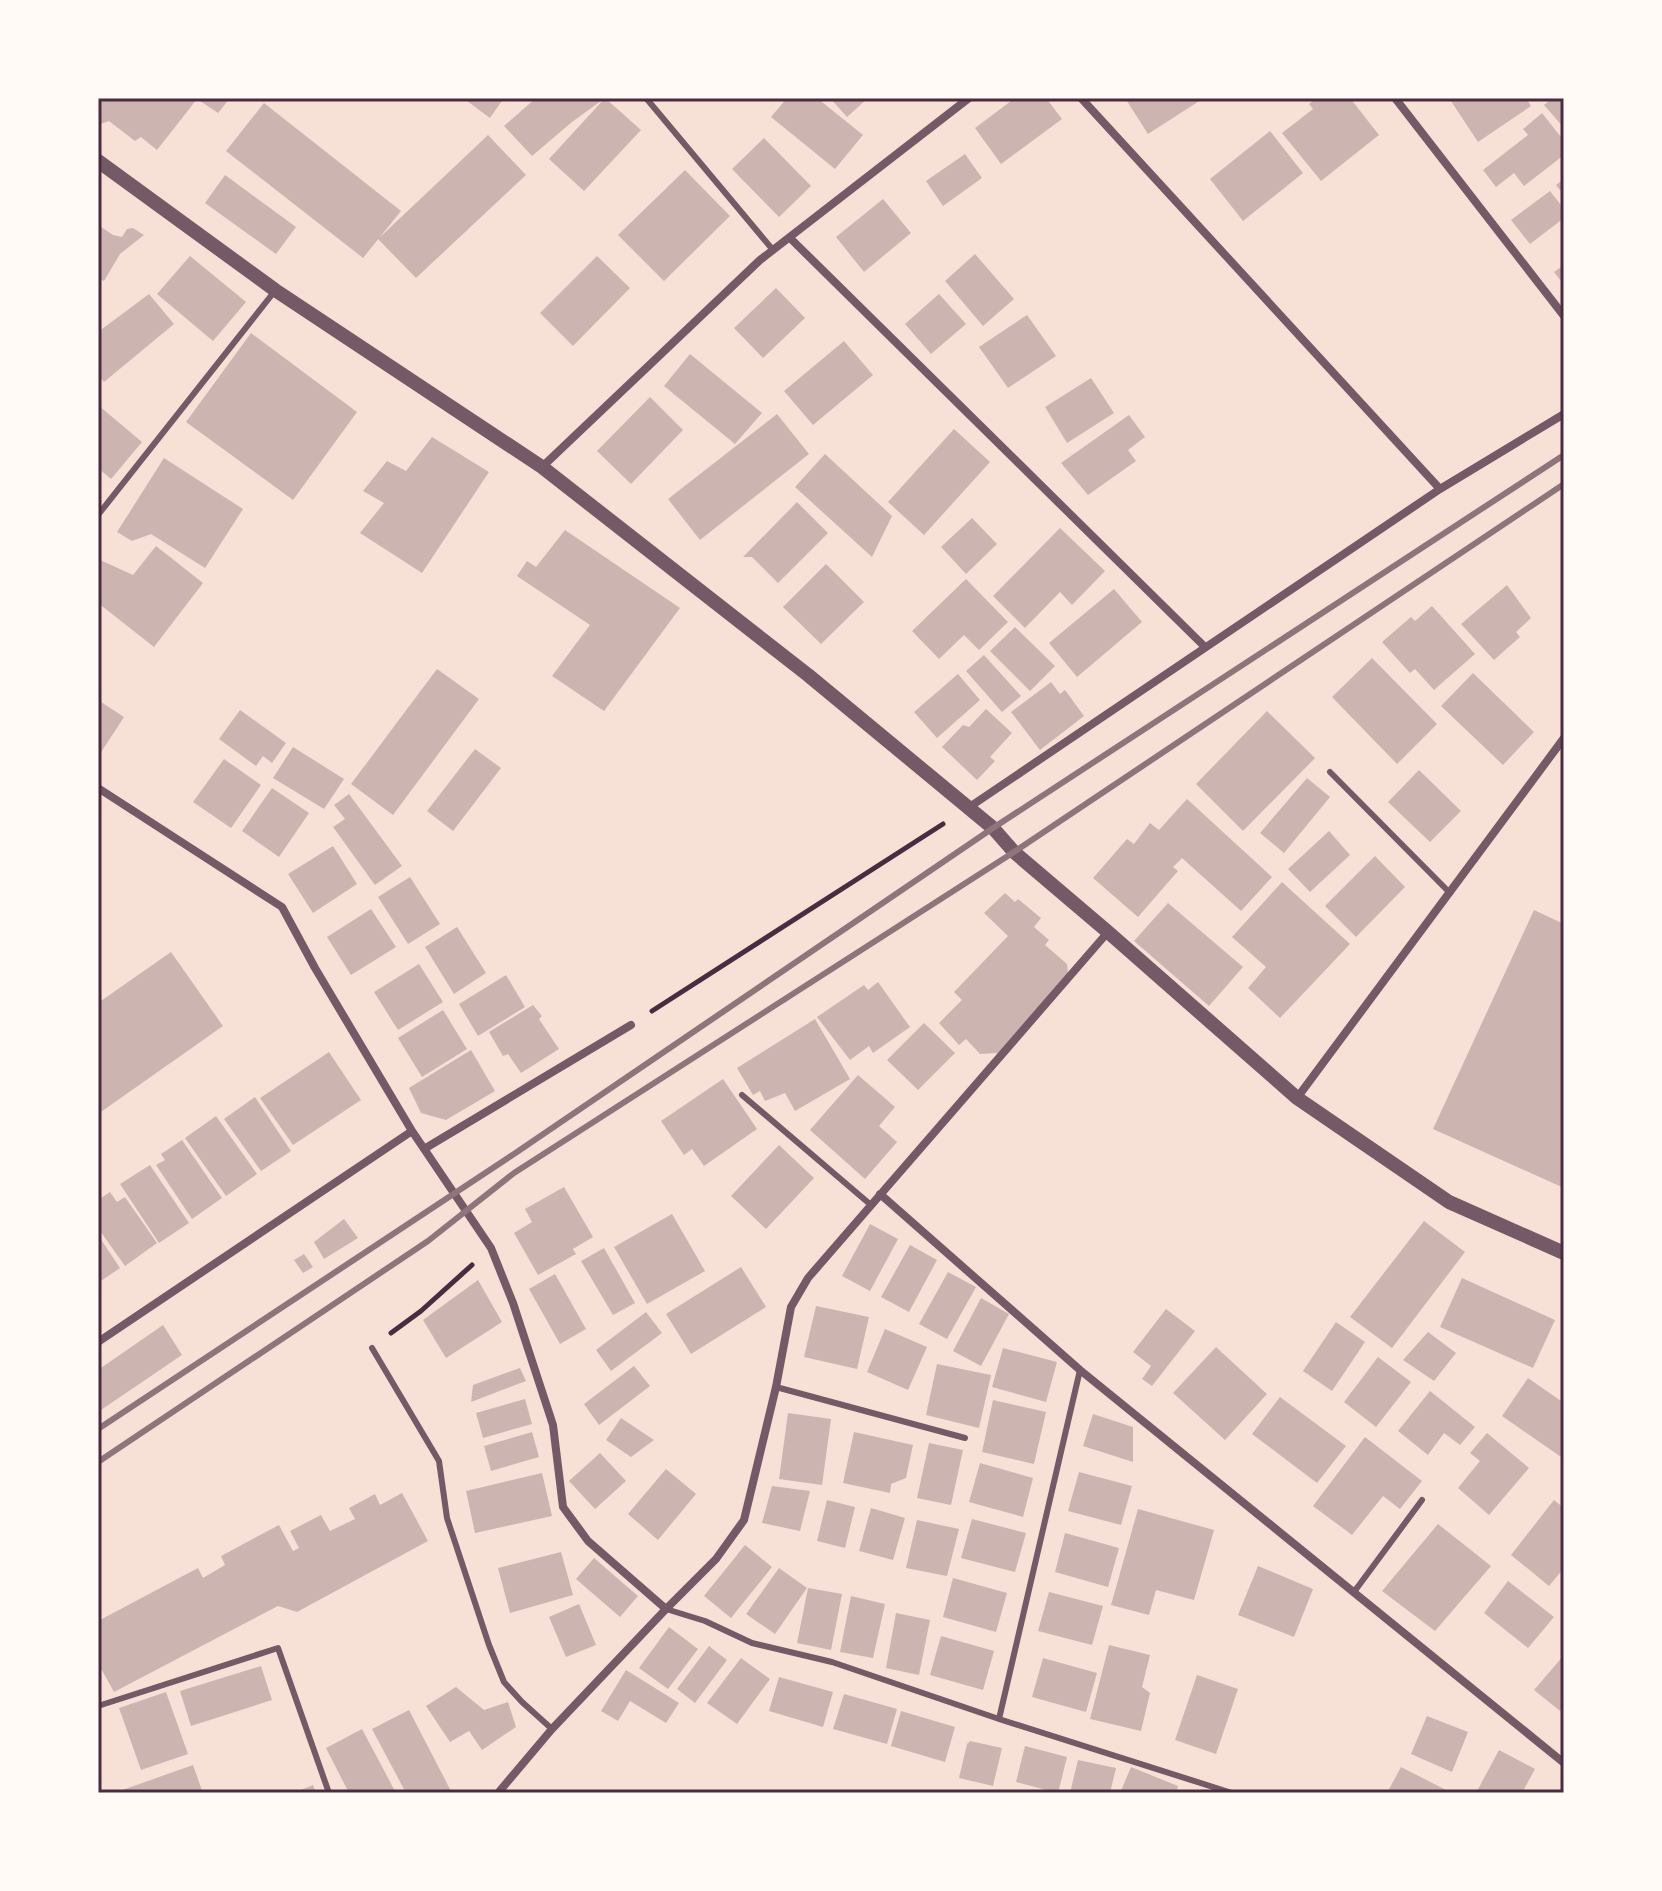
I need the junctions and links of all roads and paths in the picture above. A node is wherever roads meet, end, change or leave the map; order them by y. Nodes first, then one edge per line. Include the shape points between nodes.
1 (646, 98) edge
2 (969, 98) edge
3 (1081, 98) edge
4 (1395, 98) edge
5 (957, 101) edge
6 (98, 161) edge
7 (790, 238) junction
8 (773, 250) junction
9 (275, 290) junction
10 (1564, 316) edge
11 (1564, 414) edge
12 (542, 467) junction
13 (1440, 489) junction
14 (98, 515) edge
15 (1205, 647) junction
16 (1564, 738) edge
17 (1330, 772) dead end
18 (98, 788) edge
19 (968, 808) junction
20 (1450, 893) junction
21 (1108, 932) junction
22 (631, 1025) joint
23 (742, 1095) dead end
24 (1297, 1098) junction
25 (412, 1131) junction
26 (424, 1149) junction
27 (880, 1194) junction
28 (871, 1205) junction
29 (491, 1248) junction
30 (1564, 1253) edge
31 (98, 1342) edge
32 (372, 1348) joint
33 (1080, 1370) junction
34 (776, 1387) junction
35 (965, 1438) dead end
36 (1422, 1500) dead end
37 (1354, 1592) junction
38 (666, 1609) junction
39 (98, 1706) edge
40 (999, 1719) junction
41 (552, 1729) junction
42 (1564, 1763) edge
43 (329, 1793) edge
44 (498, 1793) edge
45 (1232, 1793) edge

1 - 8 lane
2 - 5 street
3 - 13 street
4 - 10 street
5 - 7 street
6 - 9 street
7 - 8 street
7 - 15 street
8 - 12 street
9 - 12 street
9 - 14 lane
11 - 13 street
12 - 19 street
13 - 15 street
15 - 19 street
16 - 20 street
17 - 20 lane
18 - 25 street via 282,907
19 - 21 street
19 - 22 path
20 - 24 street
21 - 24 street
21 - 27 street
22 - 26 street
23 - 28 lane
24 - 30 street via 1449,1202
25 - 26 street
25 - 31 street
26 - 29 street
27 - 28 street
27 - 33 street
28 - 34 street via 808,1278 791,1307
29 - 32 path
29 - 38 street via 553,1425 563,1507 588,1541
32 - 41 lane via 439,1461 447,1518 504,1682
33 - 37 street
33 - 40 lane
34 - 35 lane
34 - 38 street via 744,1520 716,1559
36 - 37 lane
37 - 42 street
38 - 40 lane via 752,1643 832,1662
38 - 41 street
39 - 43 lane via 278,1648
40 - 45 lane
41 - 44 street

